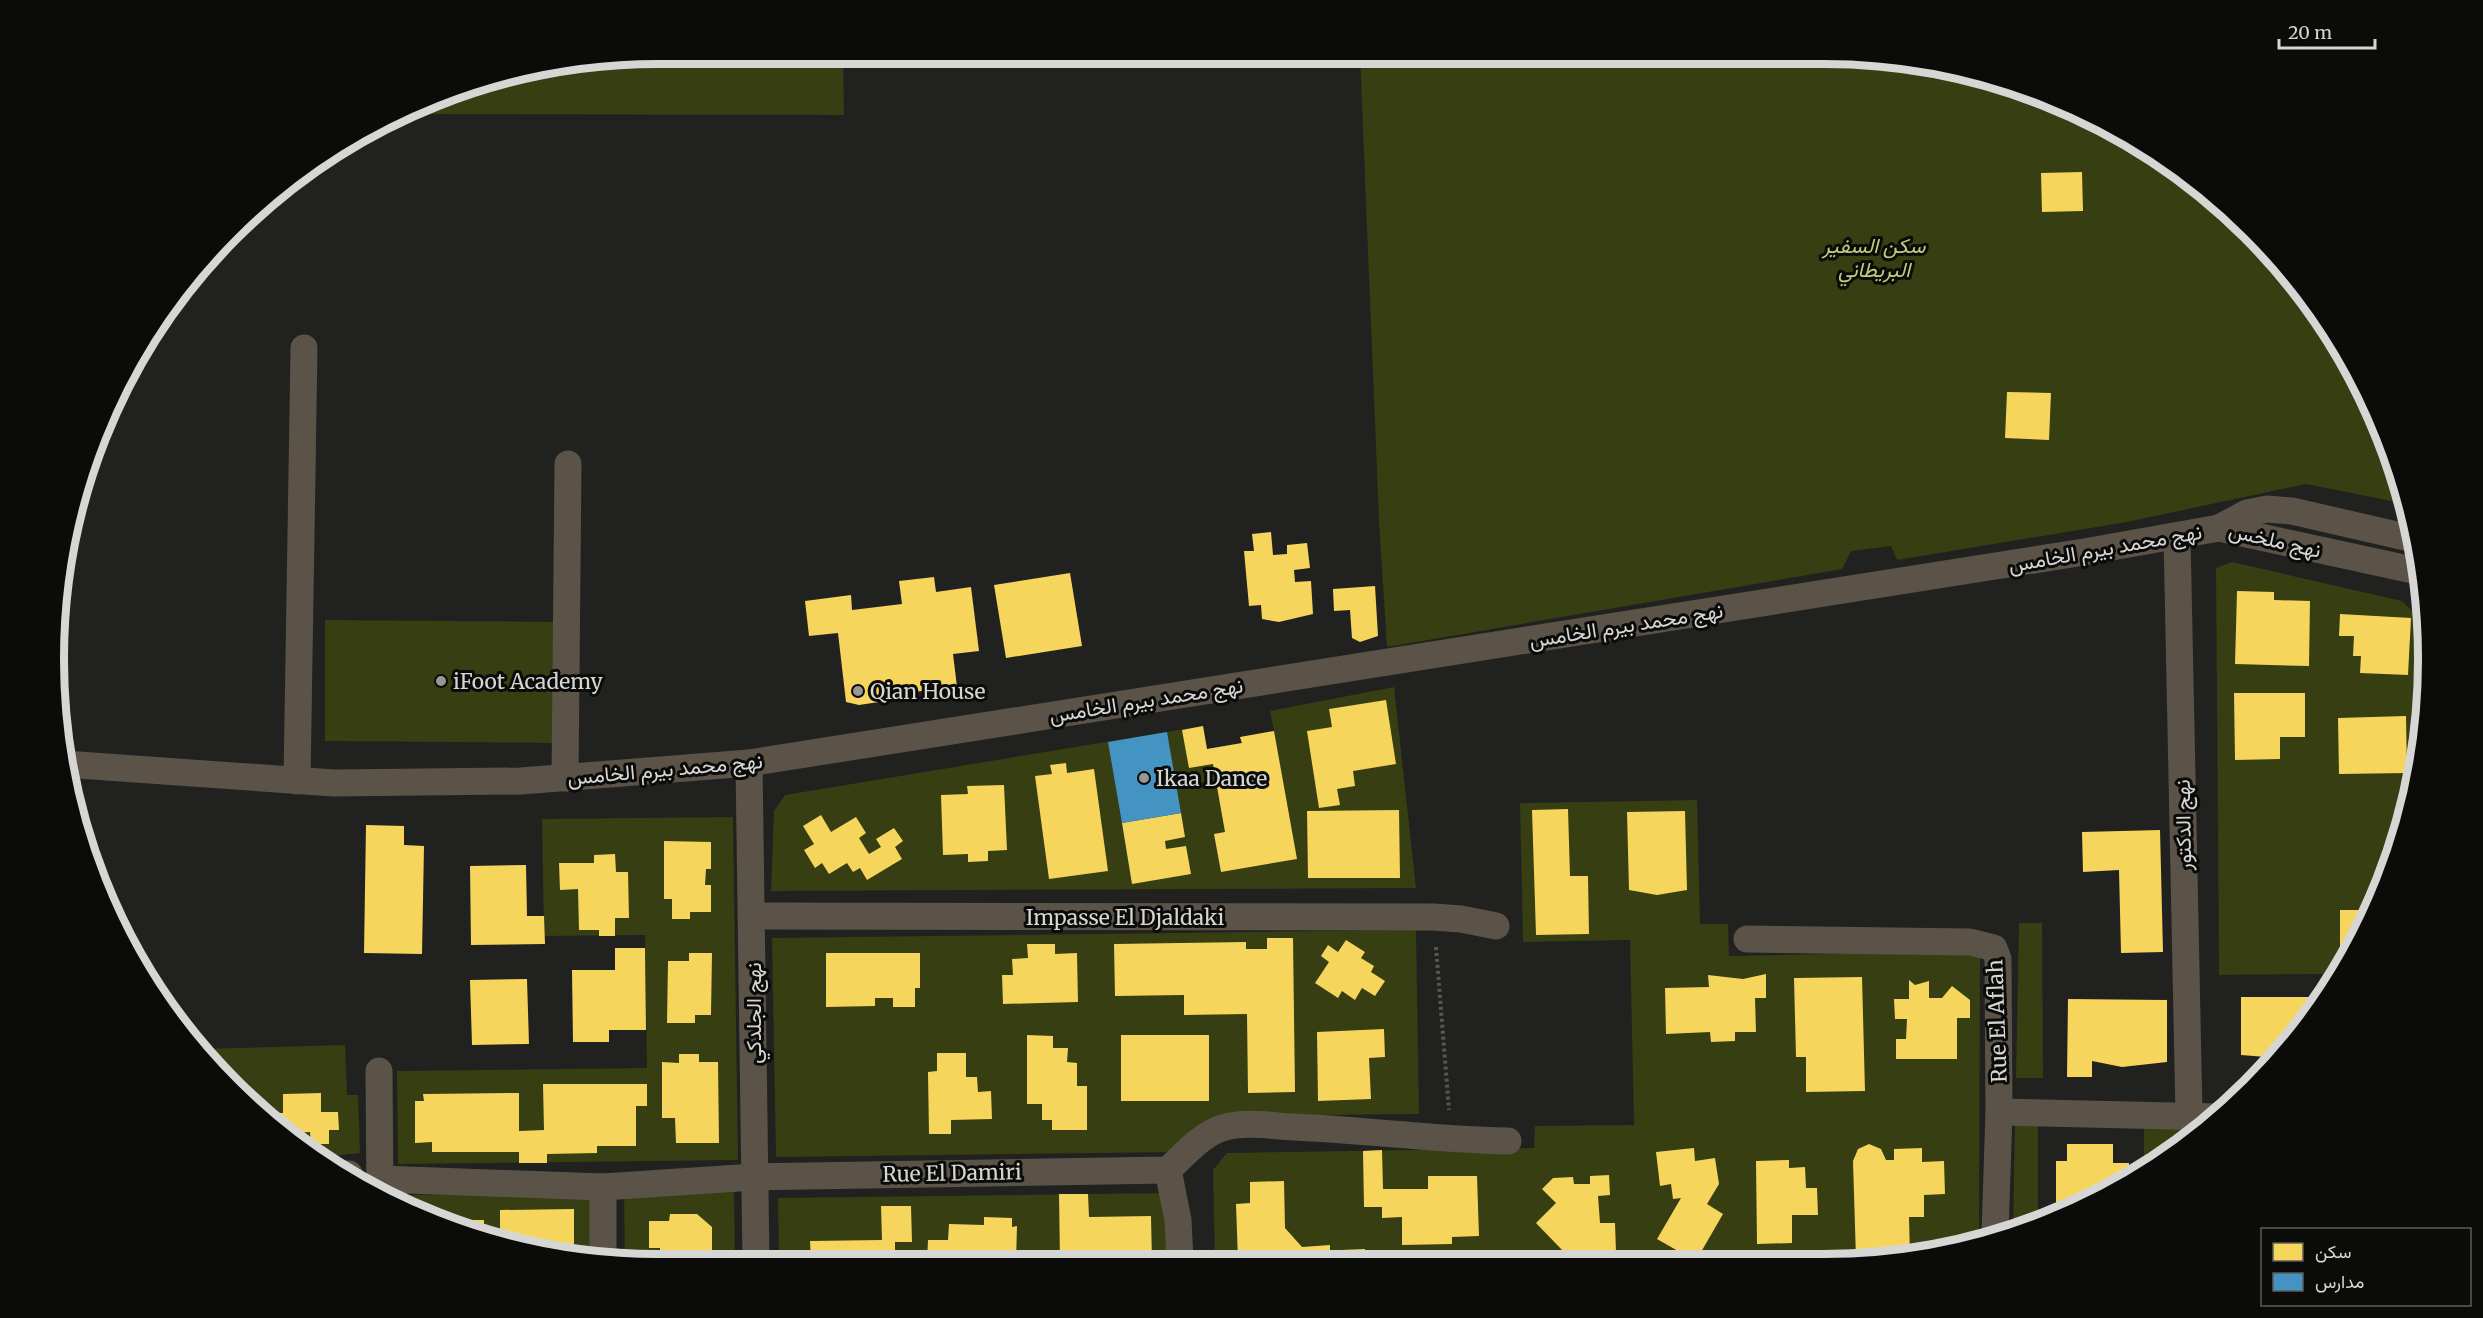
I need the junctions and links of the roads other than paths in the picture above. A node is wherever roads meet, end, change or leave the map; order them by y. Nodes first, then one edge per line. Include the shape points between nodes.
1 (304, 348) dead end
2 (568, 464) dead end
3 (2219, 528) junction
4 (2177, 536) junction
5 (2406, 537) edge
6 (2411, 570) edge
7 (749, 763) junction
8 (74, 765) edge
9 (566, 778) junction
10 (297, 781) junction
11 (752, 916) junction
12 (1496, 927) dead end
13 (1747, 939) dead end
14 (379, 1071) dead end
15 (1999, 1112) junction
16 (2189, 1114) junction
17 (2204, 1116) edge
18 (1508, 1141) dead end
19 (1168, 1170) junction
20 (753, 1177) junction
21 (380, 1184) edge
22 (387, 1187) edge
23 (603, 1187) junction
24 (1995, 1228) edge
25 (603, 1250) edge
26 (756, 1253) edge
27 (1180, 1253) edge

1 - 10 street
2 - 9 street
3 - 4 street, نهج محمد بيرم الخامس
3 - 5 street, نهج ملخس via 2247,513 2267,509 2292,511
3 - 6 street, نهج ملخس
4 - 7 street, نهج محمد بيرم الخامس
4 - 16 street, نهج الدكتور
7 - 9 street, نهج محمد بيرم الخامس
7 - 11 street, نهج الجلدكي
8 - 10 street, نهج محمد بيرم الخامس
9 - 10 street, نهج محمد بيرم الخامس via 498,782
11 - 12 street, Impasse El Djaldaki via 1433,917
11 - 20 street, نهج الجلدكي
13 - 15 street, Rue El Aflah via 1970,942 1994,948 1998,959
14 - 21 street
15 - 16 street
15 - 24 street, Rue El Aflah
16 - 17 street
18 - 19 street via 1253,1125 1223,1128 1202,1139
19 - 20 street, Rue El Damiri
19 - 27 street
20 - 23 street, Rue El Damiri
20 - 26 street, نهج الجلدكي
22 - 23 street, Rue El Damiri
23 - 25 street

